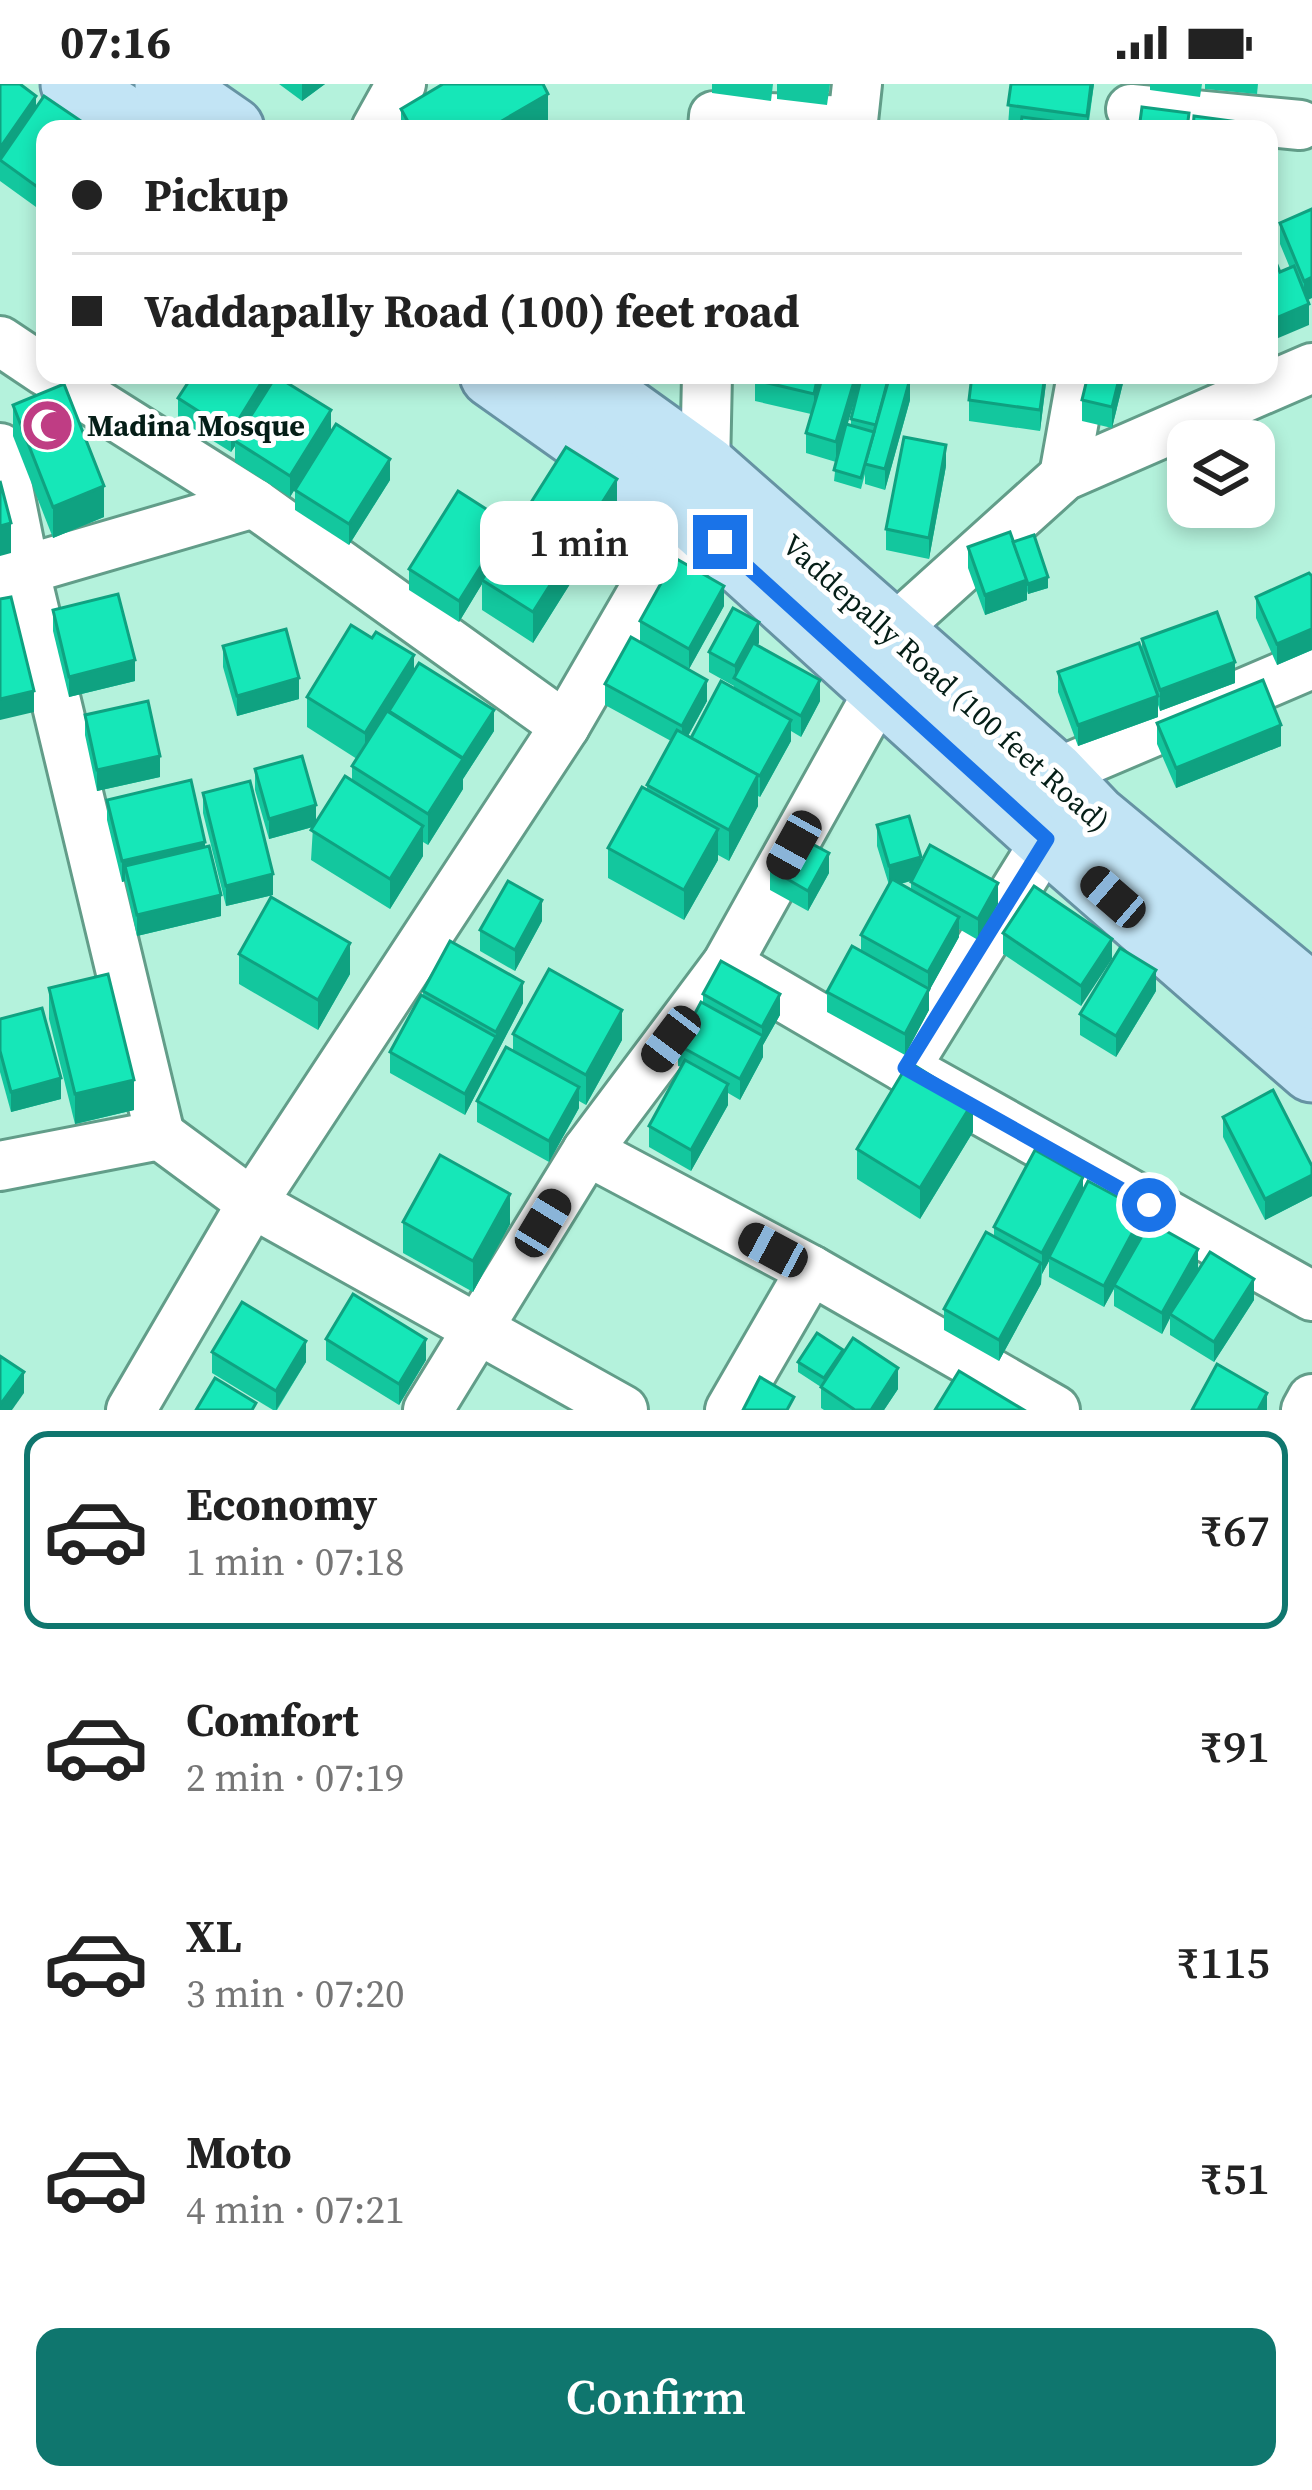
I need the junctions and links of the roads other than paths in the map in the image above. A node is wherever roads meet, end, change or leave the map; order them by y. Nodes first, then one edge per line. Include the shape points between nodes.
1 (73, 84) edge
2 (167, 84) edge
3 (401, 84) edge
4 (857, 84) edge
5 (1131, 107) edge
6 (707, 110) edge
7 (127, 120) edge
8 (219, 120) edge
9 (381, 120) edge
10 (840, 120) edge
11 (853, 120) edge
12 (1253, 120) edge
13 (1278, 123) edge
14 (1300, 125) dead end
15 (1312, 368) edge
16 (1278, 383) edge
17 (61, 384) edge
18 (508, 384) edge
19 (586, 384) edge
20 (706, 384) edge
21 (1080, 384) edge
22 (1275, 384) edge
23 (0, 448) edge
24 (1064, 476) junction
25 (696, 490) junction
26 (254, 503) junction
27 (12, 574) edge
28 (887, 659) junction
29 (1312, 664) edge
30 (566, 725) junction
31 (1054, 774) junction
32 (1047, 839) junction
33 (727, 964) junction
34 (1312, 997) edge
35 (905, 1068) junction
36 (1312, 1070) edge
37 (160, 1135) junction
38 (586, 1151) junction
39 (0, 1166) edge
40 (252, 1203) junction
41 (811, 1270) junction
42 (1312, 1296) edge
43 (477, 1331) junction
44 (1312, 1399) edge
45 (131, 1410) edge
46 (428, 1410) edge
47 (623, 1410) edge
48 (730, 1410) edge
49 (1055, 1410) edge
50 (1306, 1410) edge

1 - 7 main road
2 - 8 main road
3 - 9 street
4 - 11 street
5 - 12 street
6 - 10 street
13 - 14 street
15 - 16 street
17 - 26 street
18 - 25 main road
19 - 25 main road
20 - 25 street
21 - 24 street
22 - 24 street
23 - 27 street
24 - 28 street
25 - 28 main road
25 - 30 street
26 - 27 street
26 - 30 street
27 - 37 street
28 - 31 main road, Vaddepally Road (100 feet Road)
28 - 32 main road
28 - 33 street
29 - 31 street
30 - 40 street
31 - 34 main road, Vaddepally Road (100 feet Road)
32 - 35 street
32 - 36 main road
33 - 35 street
33 - 38 street
35 - 42 street
37 - 39 street
37 - 40 street
38 - 41 street
38 - 43 street
40 - 43 street
40 - 45 street
41 - 48 street
41 - 49 street
43 - 46 street
43 - 47 street
44 - 50 street

